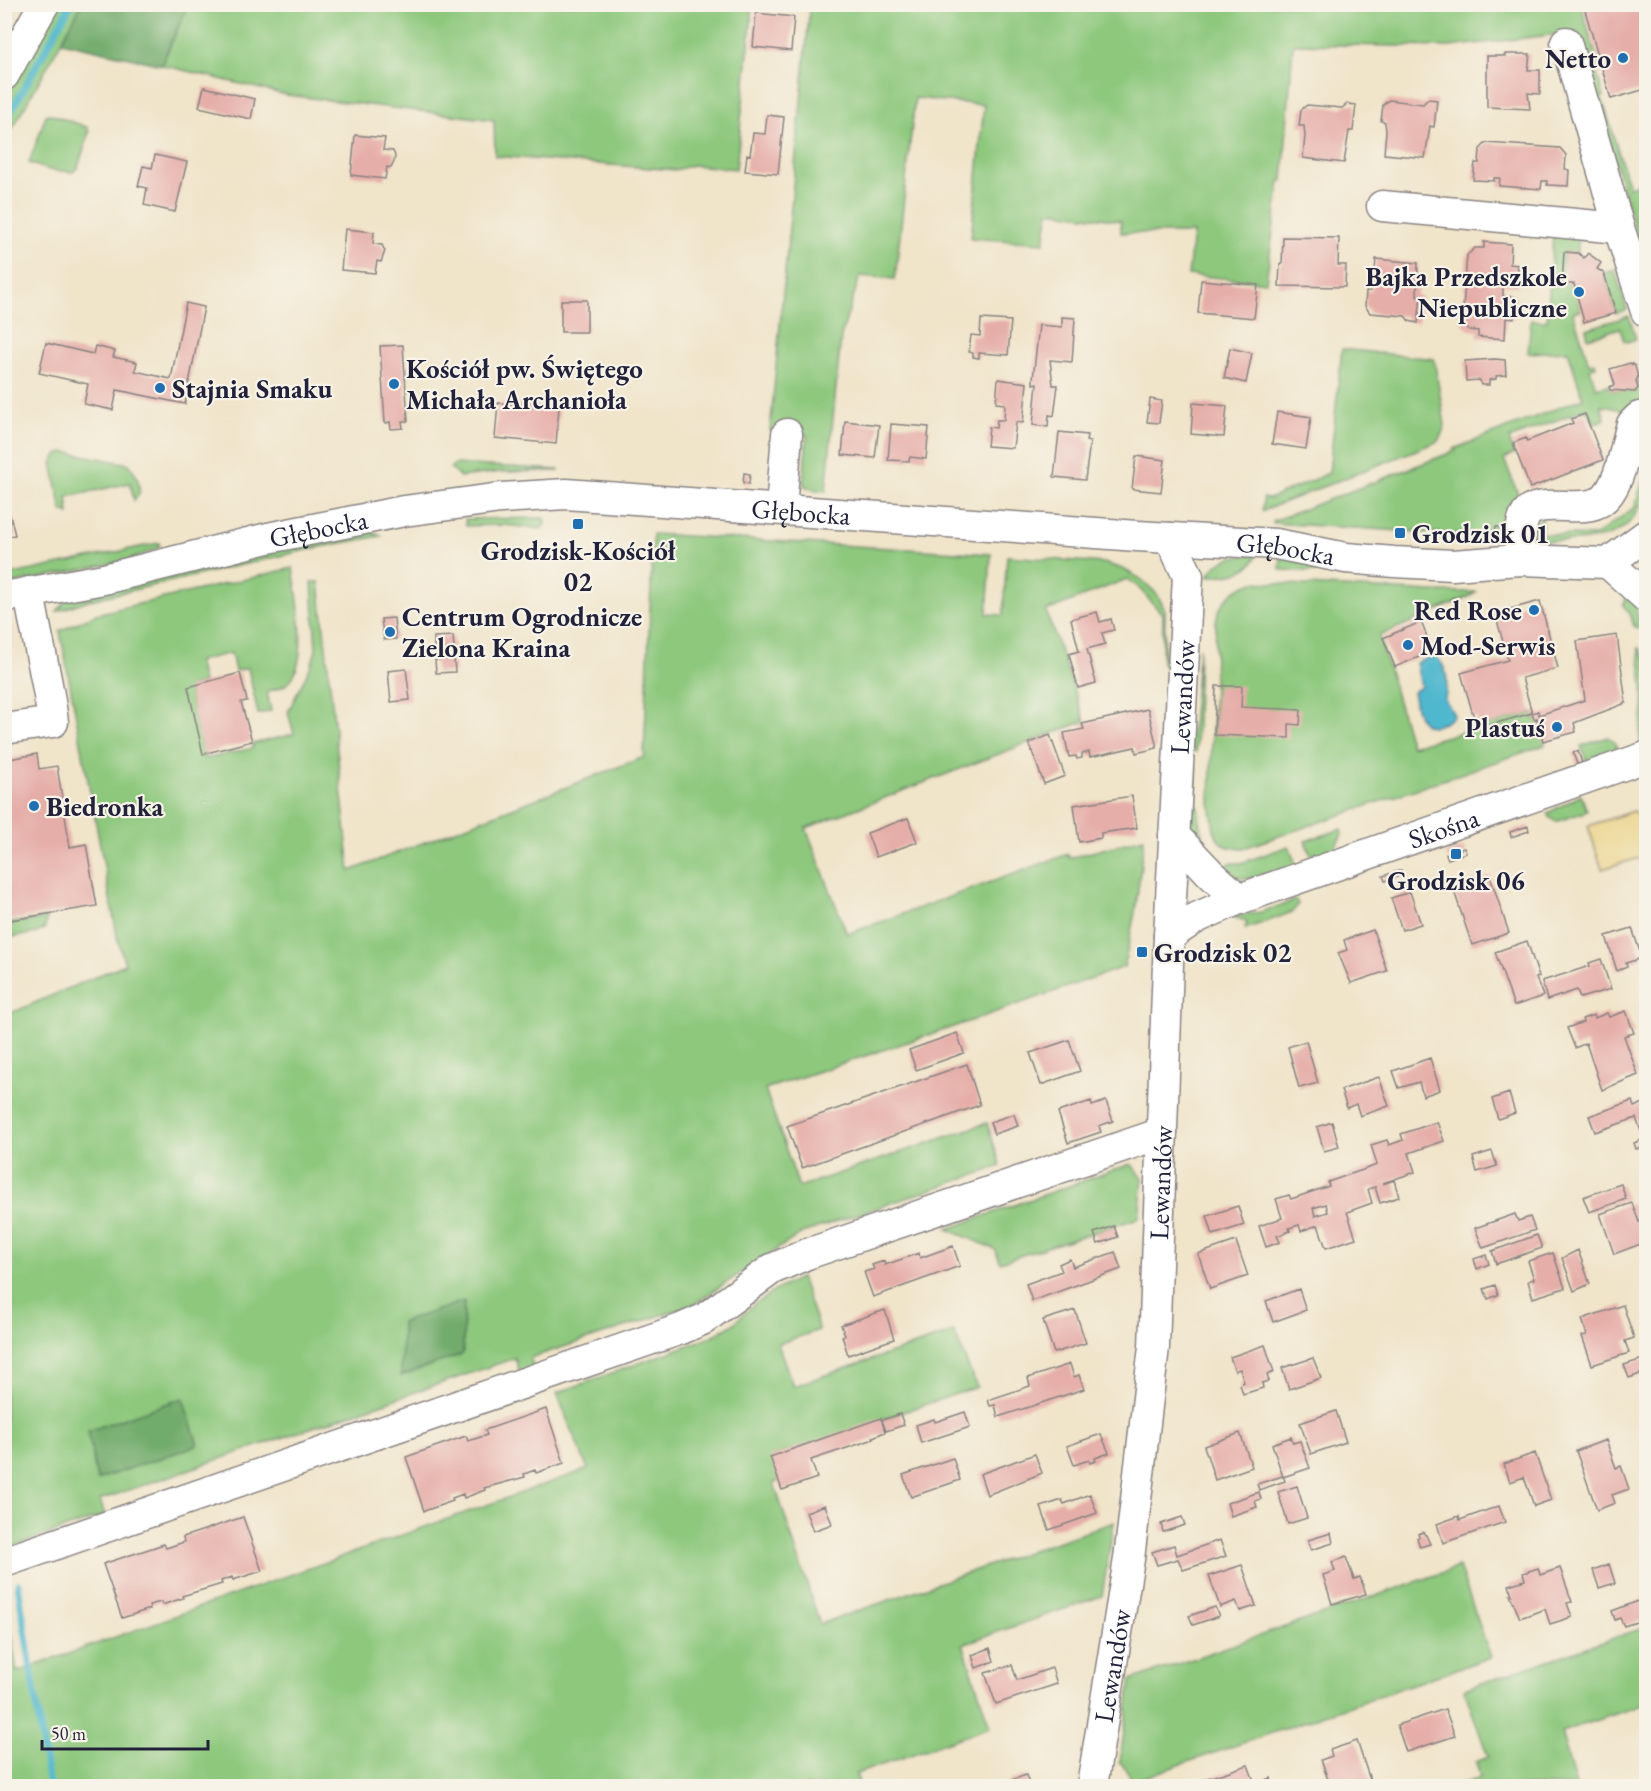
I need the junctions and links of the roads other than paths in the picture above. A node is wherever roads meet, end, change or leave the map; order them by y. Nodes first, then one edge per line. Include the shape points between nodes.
1 (44, 4) edge
2 (1566, 42) dead end
3 (4, 75) edge
4 (1382, 206) dead end
5 (1619, 228) junction
6 (1647, 311) edge
7 (1647, 416) edge
8 (787, 434) dead end
9 (781, 509) junction
10 (1647, 536) edge
11 (1170, 538) junction
12 (1238, 542) junction
13 (1519, 560) junction
14 (1608, 563) junction
15 (1188, 576) junction
16 (17, 595) edge
17 (1647, 597) edge
18 (4, 729) edge
19 (1647, 757) edge
20 (1174, 835) junction
21 (1239, 899) junction
22 (1169, 936) junction
23 (1162, 1133) junction
24 (4, 1562) edge
25 (1092, 1786) edge

1 - 3 street
2 - 5 street
4 - 5 street
5 - 6 street
7 - 13 street via 1632,424 1615,486 1602,500 1587,507 1531,509 1524,518
8 - 9 street
9 - 11 street, Głębocka
9 - 16 street, Głębocka via 585,494 501,498 404,511 296,532 104,579
10 - 14 street
11 - 12 street, Głębocka
11 - 15 street, Lewandów
12 - 13 street, Głębocka via 1394,562 1453,565
12 - 15 street
13 - 14 street, Głębocka
14 - 17 street
15 - 20 street, Lewandów
16 - 18 street via 37,638 53,722
19 - 21 street, Skośna
20 - 21 street
20 - 22 street, Lewandów
21 - 22 street, Skośna via 1196,918
22 - 23 street, Lewandów
23 - 24 street via 807,1254 772,1269 705,1319 681,1329
23 - 25 street, Lewandów via 1158,1279 1148,1411

